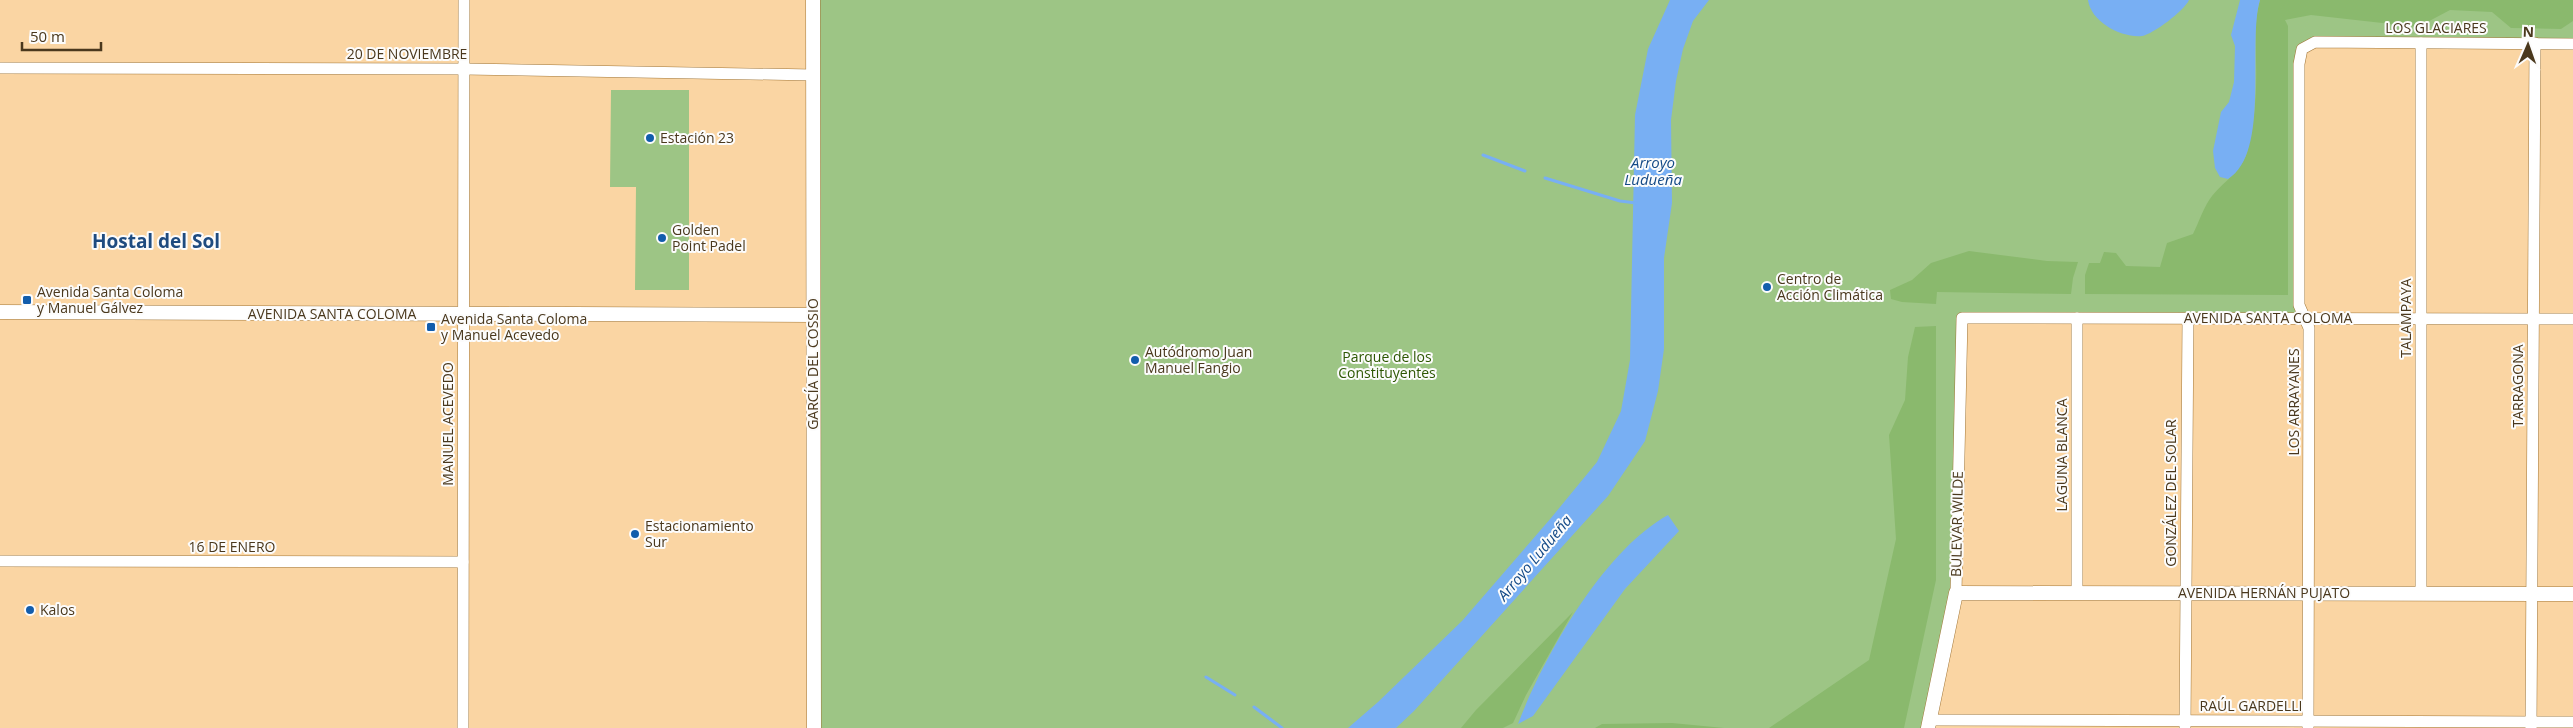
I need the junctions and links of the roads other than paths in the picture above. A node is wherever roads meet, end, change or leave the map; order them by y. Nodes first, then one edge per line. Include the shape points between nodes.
1 (464, 0) edge
2 (813, 0) edge
3 (2420, 43) junction
4 (2535, 44) junction
5 (2573, 44) edge
6 (2302, 49) joint
7 (0, 68) edge
8 (464, 69) junction
9 (813, 75) junction
10 (0, 312) edge
11 (464, 314) junction
12 (813, 316) junction
13 (1962, 318) joint
14 (2077, 318) junction
15 (2188, 318) junction
16 (2304, 318) junction
17 (2420, 319) junction
18 (2533, 319) junction
19 (2573, 319) edge
20 (0, 561) edge
21 (463, 562) junction
22 (1956, 593) junction
23 (2077, 593) junction
24 (2186, 593) junction
25 (2308, 593) junction
26 (2421, 593) junction
27 (2531, 593) junction
28 (2573, 594) edge
29 (2573, 722) edge
30 (1929, 724) edge
31 (2185, 724) edge
32 (2308, 725) edge
33 (2531, 725) edge
34 (463, 728) edge
35 (814, 728) edge

1 - 8 street, MANUEL ACEVEDO
2 - 9 street, GARCÍA DEL COSSIO
3 - 4 street, LOS GLACIARES
3 - 6 street, LOS GLACIARES via 2315,42
3 - 17 street, TALAMPAYA
4 - 5 street, LOS GLACIARES
4 - 18 street, TARRAGONA
6 - 16 street, LOS ARRAYANES via 2299,64 2299,305
7 - 8 street, 20 DE NOVIEMBRE
8 - 9 street, 20 DE NOVIEMBRE
8 - 11 street, MANUEL ACEVEDO
9 - 12 street, GARCÍA DEL COSSIO
10 - 11 street, AVENIDA SANTA COLOMA
11 - 12 street, AVENIDA SANTA COLOMA
11 - 21 street, MANUEL ACEVEDO
12 - 35 street, GARCÍA DEL COSSIO
13 - 14 street, AVENIDA SANTA COLOMA
13 - 22 street, BULEVAR WILDE
14 - 15 street, AVENIDA SANTA COLOMA
14 - 23 street, LAGUNA BLANCA
15 - 16 street, AVENIDA SANTA COLOMA
15 - 24 street, GONZÁLEZ DEL SOLAR
16 - 17 street, AVENIDA SANTA COLOMA
16 - 25 street, LOS ARRAYANES via 2309,328
17 - 18 street, AVENIDA SANTA COLOMA
17 - 26 street, TALAMPAYA
18 - 19 street, AVENIDA SANTA COLOMA
18 - 27 street, TARRAGONA
20 - 21 street, 16 DE ENERO
21 - 34 street, MANUEL ACEVEDO
22 - 23 street, AVENIDA HERNÁN PUJATO
22 - 30 street, BULEVAR WILDE
23 - 24 street, AVENIDA HERNÁN PUJATO
24 - 25 street, AVENIDA HERNÁN PUJATO
24 - 31 street, GONZÁLEZ DEL SOLAR
25 - 26 street, AVENIDA HERNÁN PUJATO
25 - 32 street, LOS ARRAYANES
26 - 27 street, AVENIDA HERNÁN PUJATO
27 - 28 street, AVENIDA HERNÁN PUJATO
27 - 33 street, TARRAGONA
29 - 33 street, RAÚL GARDELLI
30 - 31 street, RAÚL GARDELLI
31 - 32 street, RAÚL GARDELLI
32 - 33 street, RAÚL GARDELLI

